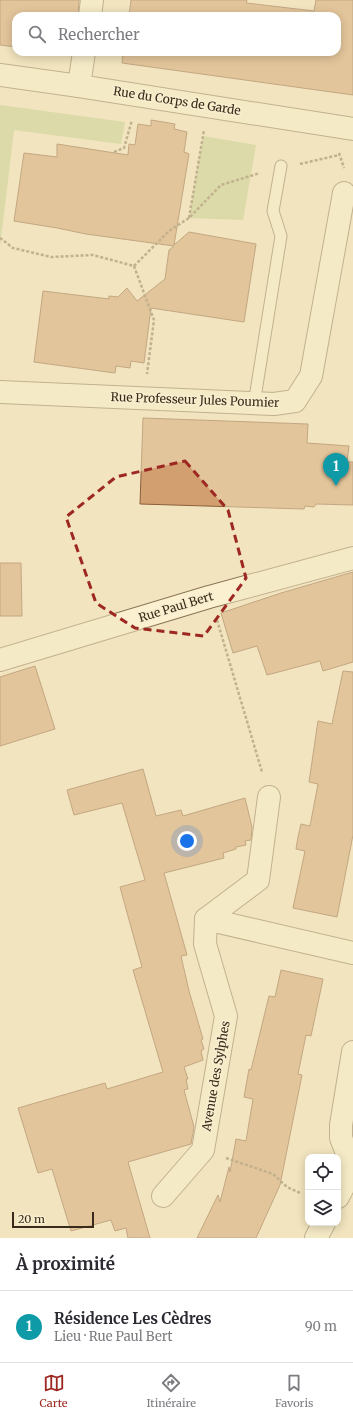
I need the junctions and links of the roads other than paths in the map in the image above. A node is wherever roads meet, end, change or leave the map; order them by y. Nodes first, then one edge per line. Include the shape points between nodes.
1 (92, 0) edge
2 (90, 12) edge
3 (83, 56) edge
4 (0, 75) edge
5 (79, 86) junction
6 (348, 128) edge
7 (281, 166) road end
8 (344, 193) road end
9 (0, 392) edge
10 (254, 404) junction
11 (353, 558) edge
12 (0, 660) edge
13 (269, 797) road end
14 (206, 919) junction
15 (353, 953) edge
16 (353, 1052) edge
17 (353, 1168) edge
18 (341, 1191) edge
19 (162, 1196) dead end
20 (322, 1226) edge
21 (316, 1238) edge

1 - 2 street
3 - 5 street
4 - 5 street, Rue du Corps de Garde
5 - 6 street, Rue du Corps de Garde
7 - 10 lane via 273,211 281,236
8 - 10 street, Rue Professeur Jules Poumier via 311,376 295,401
9 - 10 street, Rue Professeur Jules Poumier
11 - 12 street, Rue Paul Bert via 209,597
13 - 14 street via 258,880
14 - 15 street
14 - 19 street, Avenue des Sylphes via 205,944 226,1016 203,1150
16 - 17 street via 341,1138
17 - 18 street
20 - 21 street

